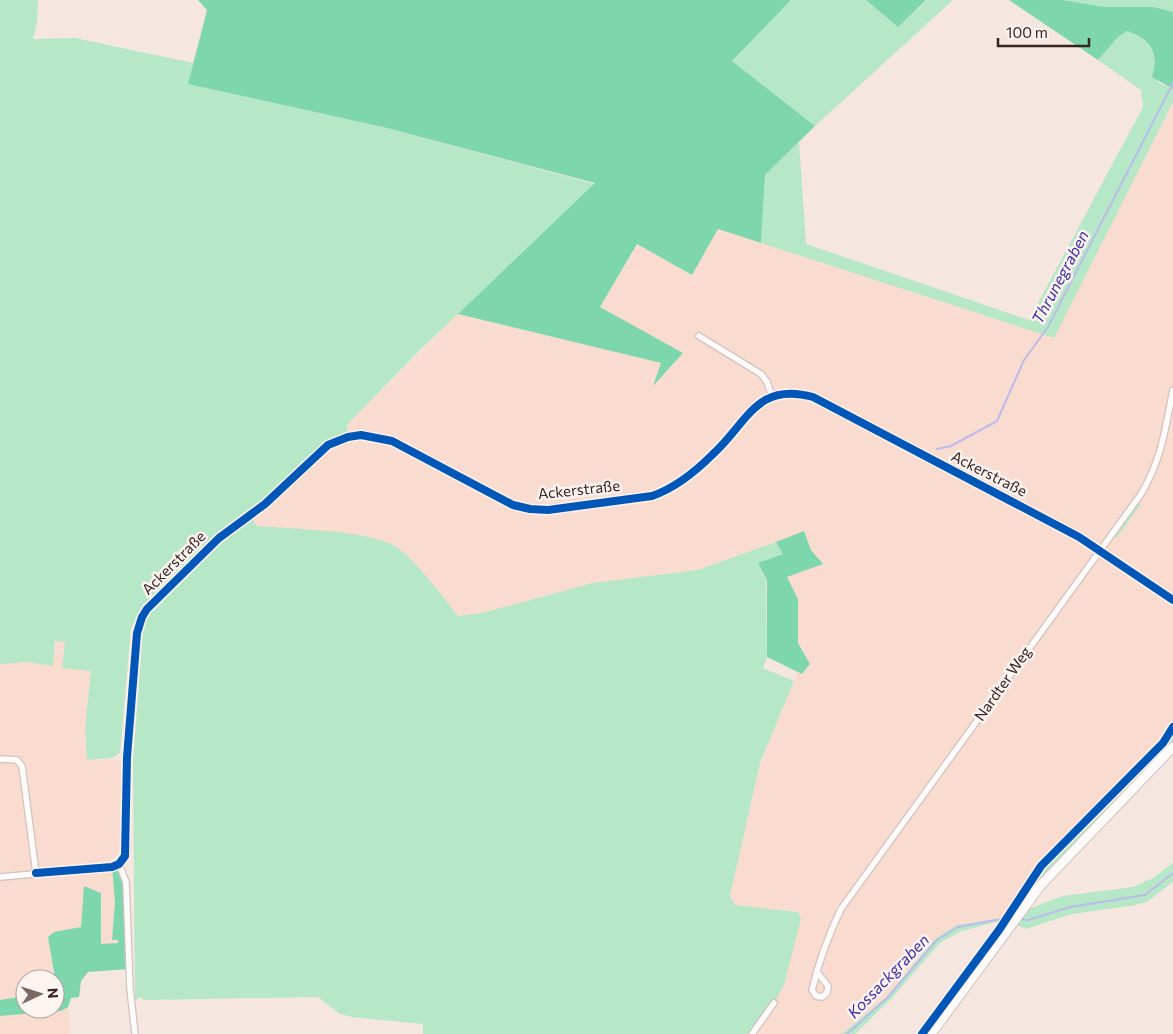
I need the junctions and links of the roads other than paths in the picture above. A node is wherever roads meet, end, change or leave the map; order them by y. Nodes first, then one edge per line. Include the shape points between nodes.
1 (698, 336) dead end
2 (1173, 390) edge
3 (772, 396) junction
4 (1099, 550) junction
5 (1173, 600) edge
6 (1173, 747) edge
7 (0, 759) edge
8 (119, 864) junction
9 (36, 873) junction
10 (0, 877) edge
11 (816, 972) dead end
12 (774, 1003) dead end
13 (135, 1034) edge
14 (752, 1034) edge
15 (931, 1034) edge

1 - 3 street via 761,374
2 - 4 street, Nardter Weg via 1165,436 1152,474
3 - 4 street, Ackerstraße via 791,392 813,397
3 - 8 street, Ackerstraße via 751,409 712,455 664,492 548,510 513,505 377,436 348,437 328,445 265,504 219,538 154,600 142,616 137,633 127,757 127,851
4 - 5 street, Ackerstraße
4 - 11 street, Nardter Weg via 841,909
6 - 15 main road via 1068,854 1020,912
7 - 9 street via 12,758 22,766
8 - 9 street
8 - 13 street via 126,882
9 - 10 street
12 - 14 street

